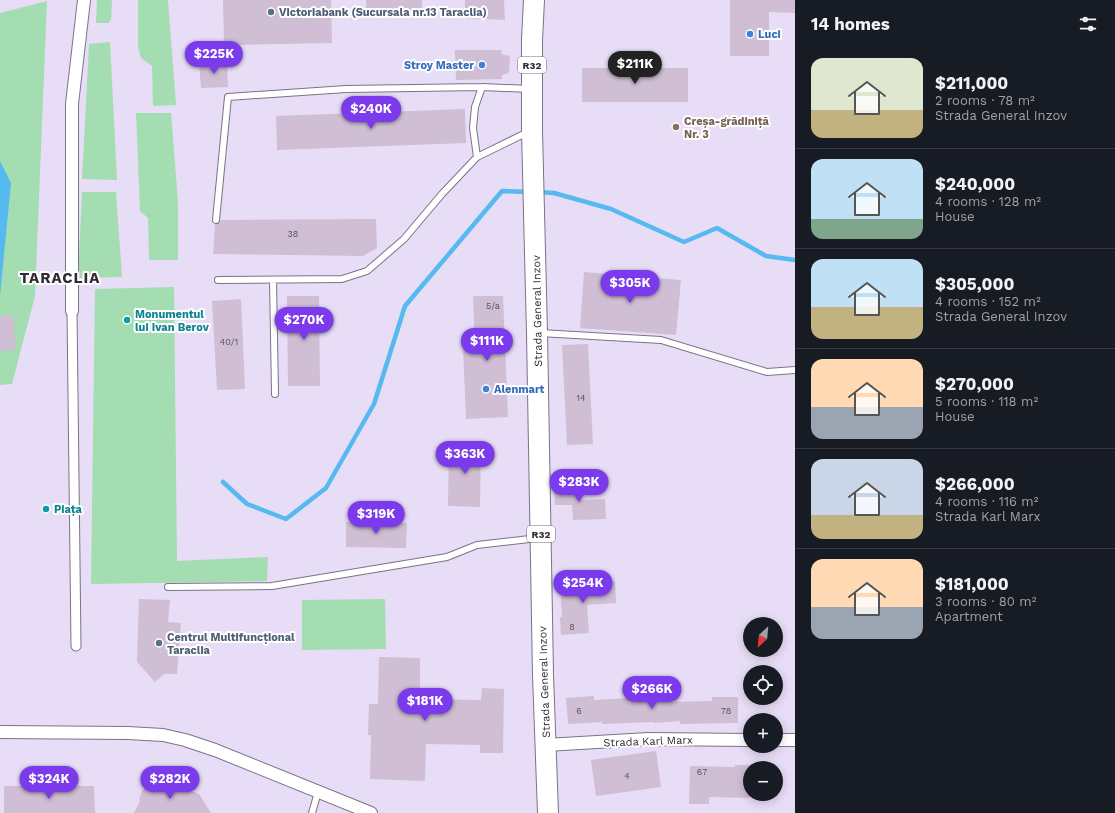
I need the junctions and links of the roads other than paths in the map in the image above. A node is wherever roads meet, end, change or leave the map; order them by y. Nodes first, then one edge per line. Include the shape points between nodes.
1 (84, 0) edge
2 (534, 0) edge
3 (482, 87) junction
4 (532, 89) junction
5 (532, 131) junction
6 (477, 157) junction
7 (216, 220) dead end
8 (218, 280) dead end
9 (273, 280) junction
10 (72, 311) joint
11 (537, 333) junction
12 (795, 370) edge
13 (275, 394) dead end
14 (541, 538) junction
15 (168, 587) dead end
16 (76, 646) dead end
17 (1, 732) edge
18 (743, 740) edge
19 (783, 740) edge
20 (795, 740) edge
21 (546, 745) junction
22 (318, 792) junction
23 (312, 813) edge
24 (371, 813) edge
25 (548, 813) edge

1 - 10 street via 72,104
2 - 4 main road, Strada General Inzov / R32
3 - 4 lane
3 - 6 lane via 475,107 473,128
3 - 7 lane via 346,89 228,97
4 - 5 main road, Strada General Inzov / R32
5 - 6 lane
5 - 11 main road, Strada General Inzov / R32
6 - 9 lane via 404,239 367,272 342,279
8 - 9 lane
9 - 13 lane
10 - 16 street
11 - 12 lane via 661,340 767,372
11 - 14 main road, Strada General Inzov / R32
14 - 15 lane via 478,545 448,557 272,586
14 - 21 main road, Strada General Inzov / R32
17 - 22 street via 162,735 215,750
18 - 21 street, Strada Karl Marx via 648,739
19 - 20 street
21 - 25 main road, Strada General Inzov / R32
22 - 23 lane
22 - 24 street

